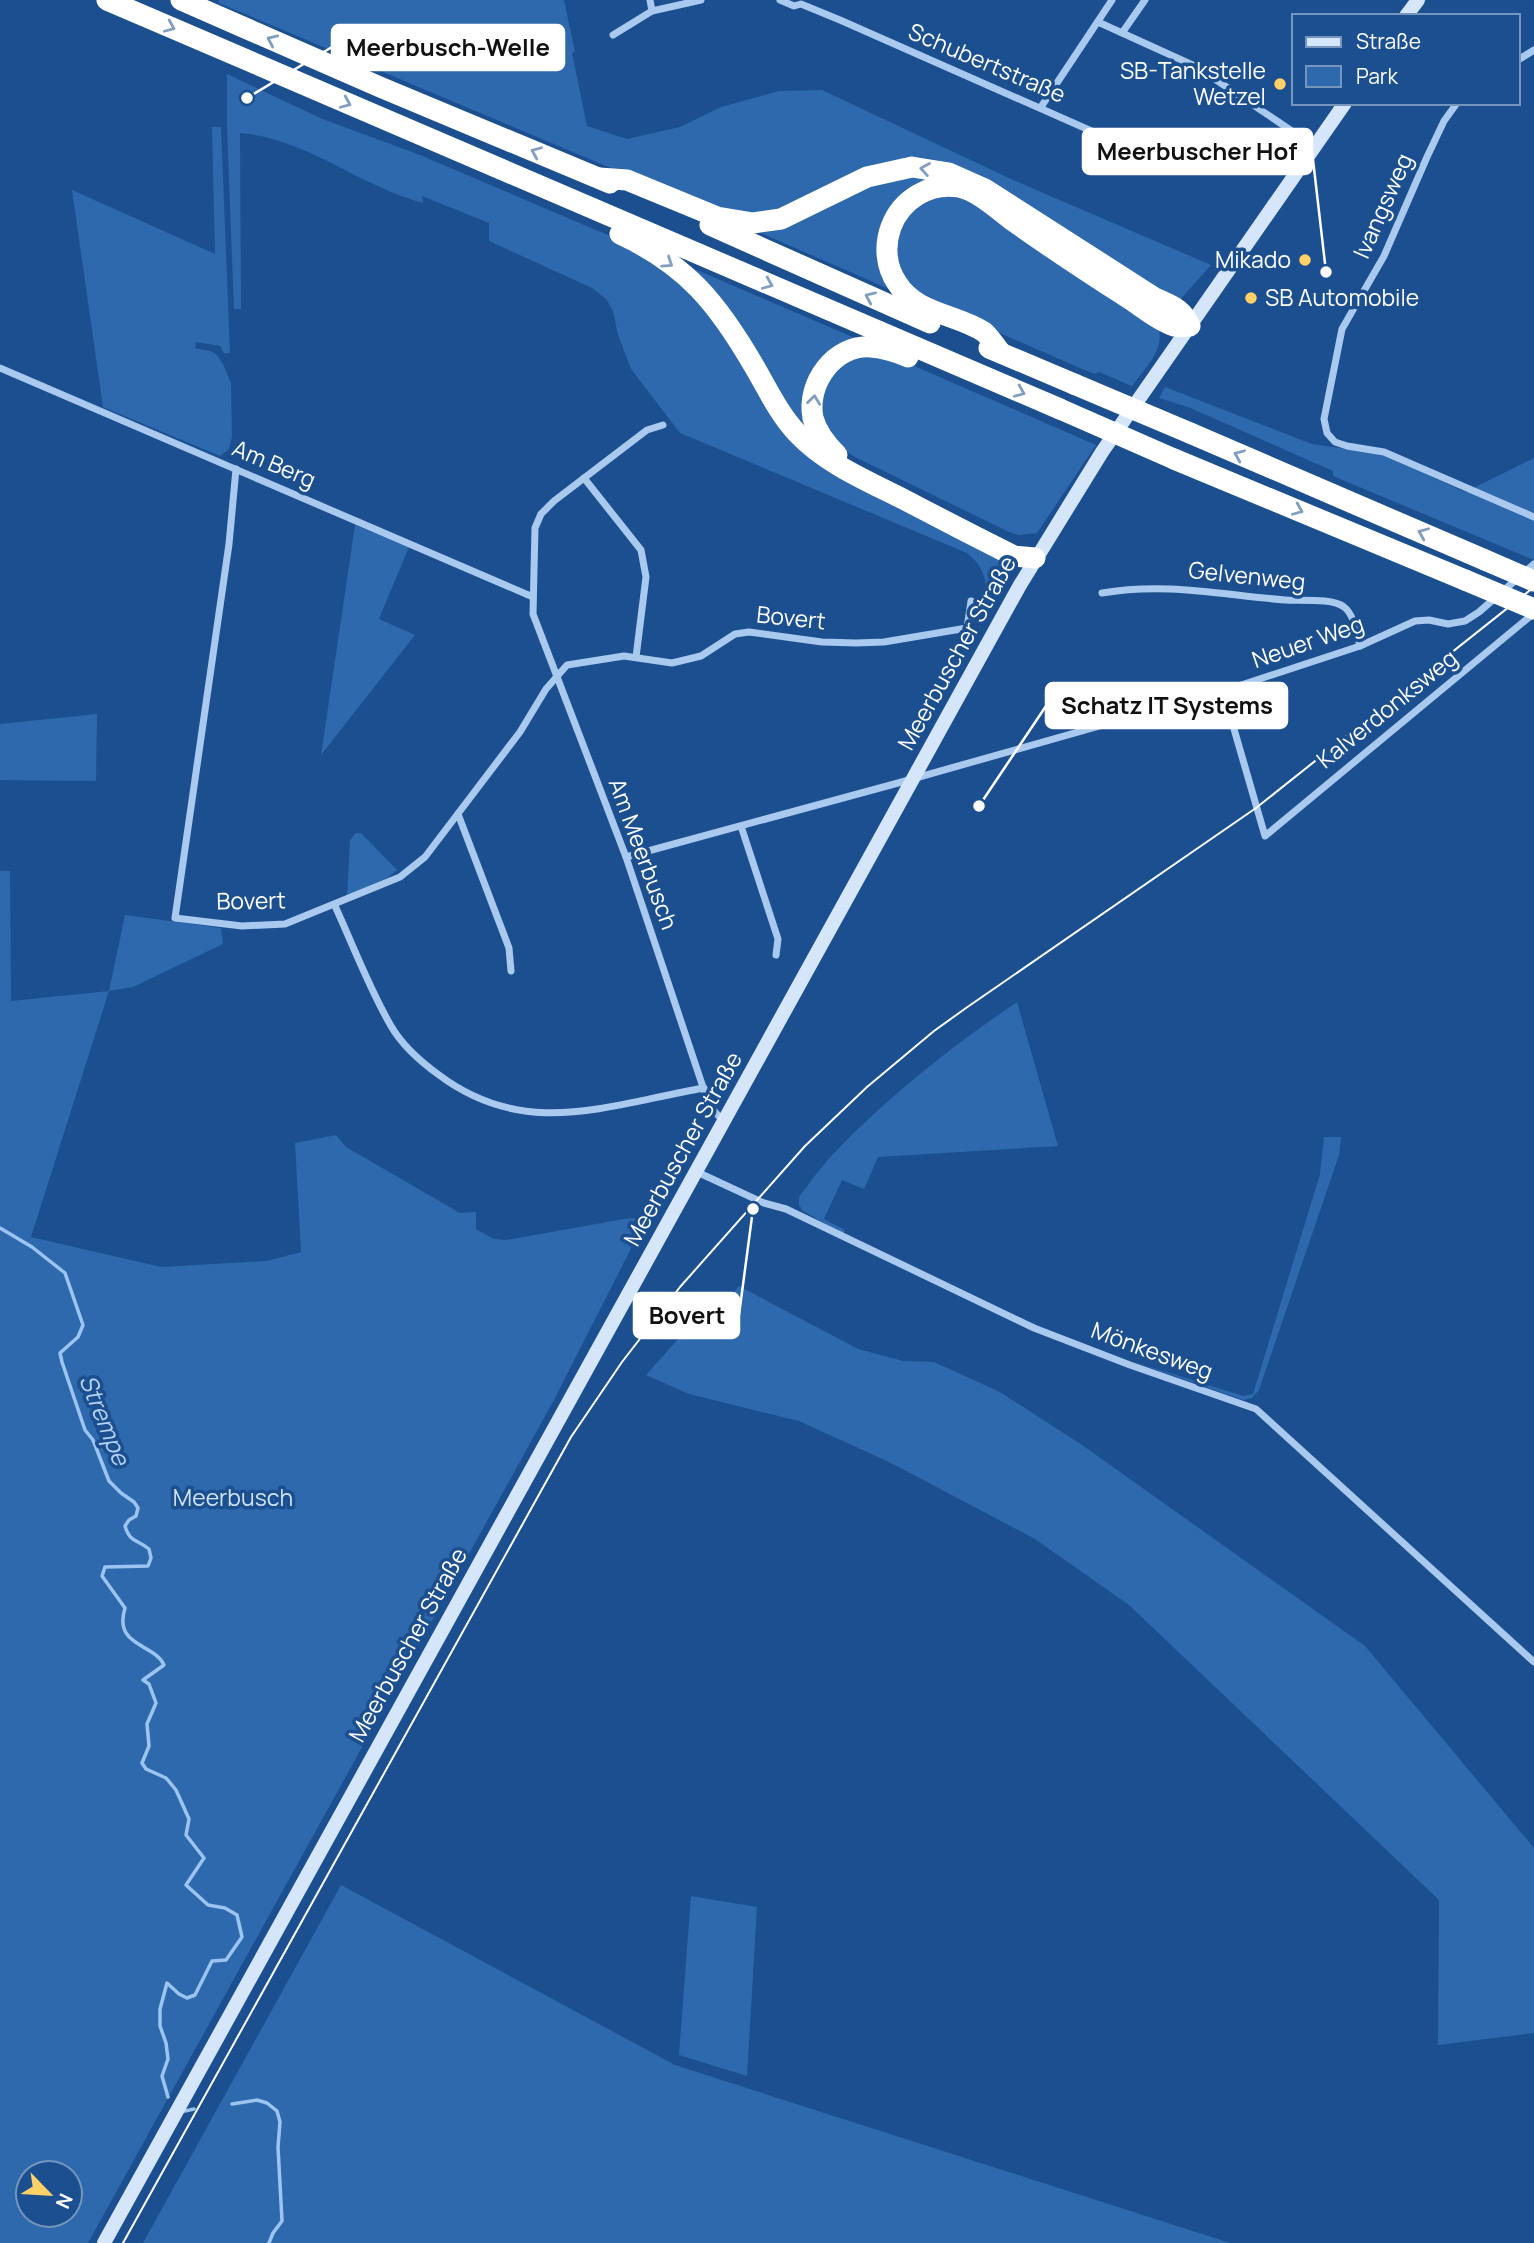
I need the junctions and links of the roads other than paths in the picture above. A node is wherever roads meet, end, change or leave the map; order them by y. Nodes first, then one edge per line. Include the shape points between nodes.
1 (107, 0) edge
2 (181, 0) edge
3 (650, 0) edge
4 (701, 0) edge
5 (780, 0) edge
6 (1112, 0) edge
7 (1145, 0) edge
8 (803, 2) edge
9 (652, 11) junction
10 (1098, 22) junction
11 (1122, 33) junction
12 (613, 36) dead end
13 (1344, 105) edge
14 (1456, 105) edge
15 (1041, 107) junction
16 (1314, 146) junction
17 (1139, 152) dead end
18 (599, 178) junction
19 (548, 189) junction
20 (1190, 326) junction
21 (1000, 353) junction
22 (0, 368) edge
23 (979, 374) junction
24 (663, 425) dead end
25 (236, 469) junction
26 (584, 478) junction
27 (1534, 517) edge
28 (1035, 558) junction
29 (1534, 564) edge
30 (1534, 581) edge
31 (1102, 593) dead end
32 (533, 597) junction
33 (971, 601) dead end
34 (1534, 611) edge
35 (1360, 646) junction
36 (636, 657) junction
37 (556, 678) junction
38 (1223, 691) junction
39 (914, 777) junction
40 (458, 814) junction
41 (741, 826) junction
42 (626, 857) junction
43 (335, 906) junction
44 (776, 955) dead end
45 (511, 971) dead end
46 (704, 1088) junction
47 (723, 1121) junction
48 (695, 1171) junction
49 (1534, 1662) edge
50 (104, 2243) edge

1 -> 19 highway
18 -> 2 highway
3 - 9 street
4 - 9 street
5 - 8 street, Schubertstraße via 794,6
6 - 10 street
7 - 11 street
8 - 15 street, Schubertstraße
9 - 12 street
10 - 11 street
10 - 15 street
11 - 16 street via 1197,67
13 - 16 main road, Meerbuscher Straße
14 - 27 street, Ivangsweg via 1444,121 1384,256 1342,329 1324,419 1335,442 1384,452
15 - 17 street, Schubertstraße
16 - 20 main road, Meerbuscher Straße
20 -> 18 highway via 1185,314 985,189 949,173 912,167 867,177 781,219 753,223 717,217 627,180
21 -> 18 highway
19 -> 23 highway
19 -> 28 highway via 583,217 651,251 712,301 782,414 811,447 853,474 1014,556
20 - 21 highway via 1175,327 1158,318 982,198 960,187 926,190 897,213 890,230 889,266 897,285 929,309 985,333
20 - 28 main road, Meerbuscher Straße
30 -> 21 highway, bridge
22 - 25 street, Am Berg
28 -> 23 highway via 1021,543 852,466 825,443 813,417 817,381 836,357 851,350 869,346 960,377
23 -> 34 highway, bridge
24 - 26 street, Am Meerbusch via 647,430
25 - 32 street, Am Berg
25 - 43 street, Bovert via 175,918 242,926 285,924
26 - 32 street, Am Meerbusch via 547,507 537,521
26 - 36 street via 641,550 646,577
28 - 39 main road, Meerbuscher Straße
29 - 35 street, Neuer Weg via 1465,621 1415,621
31 - 35 street, Gelvenweg via 1185,588 1337,603 1349,612
32 - 37 street, Am Meerbusch via 533,614
33 - 36 street, Bovert via 967,628 884,642 822,642 749,632 735,634 689,660 672,663
34 - 38 street, Kalverdonksweg via 1265,836
35 - 38 street, Neuer Weg
36 - 37 street, Bovert via 566,665
37 - 40 street, Bovert
37 - 42 street, Am Meerbusch
38 - 39 street, Neuer Weg
39 - 41 street, Neuer Weg
39 - 47 main road, Meerbuscher Straße
40 - 43 street, Bovert via 425,857 400,877
40 - 45 street via 509,948
41 - 42 street, Neuer Weg
41 - 44 street via 778,939
42 - 46 street, Am Meerbusch
43 - 46 street via 392,1028 422,1063 457,1089 496,1106 540,1114 581,1112
46 - 47 street, Am Meerbusch via 712,1112
47 - 48 main road, Meerbuscher Straße
48 - 49 street, Mönkesweg via 1034,1328 1255,1409
48 - 50 main road, Meerbuscher Straße

